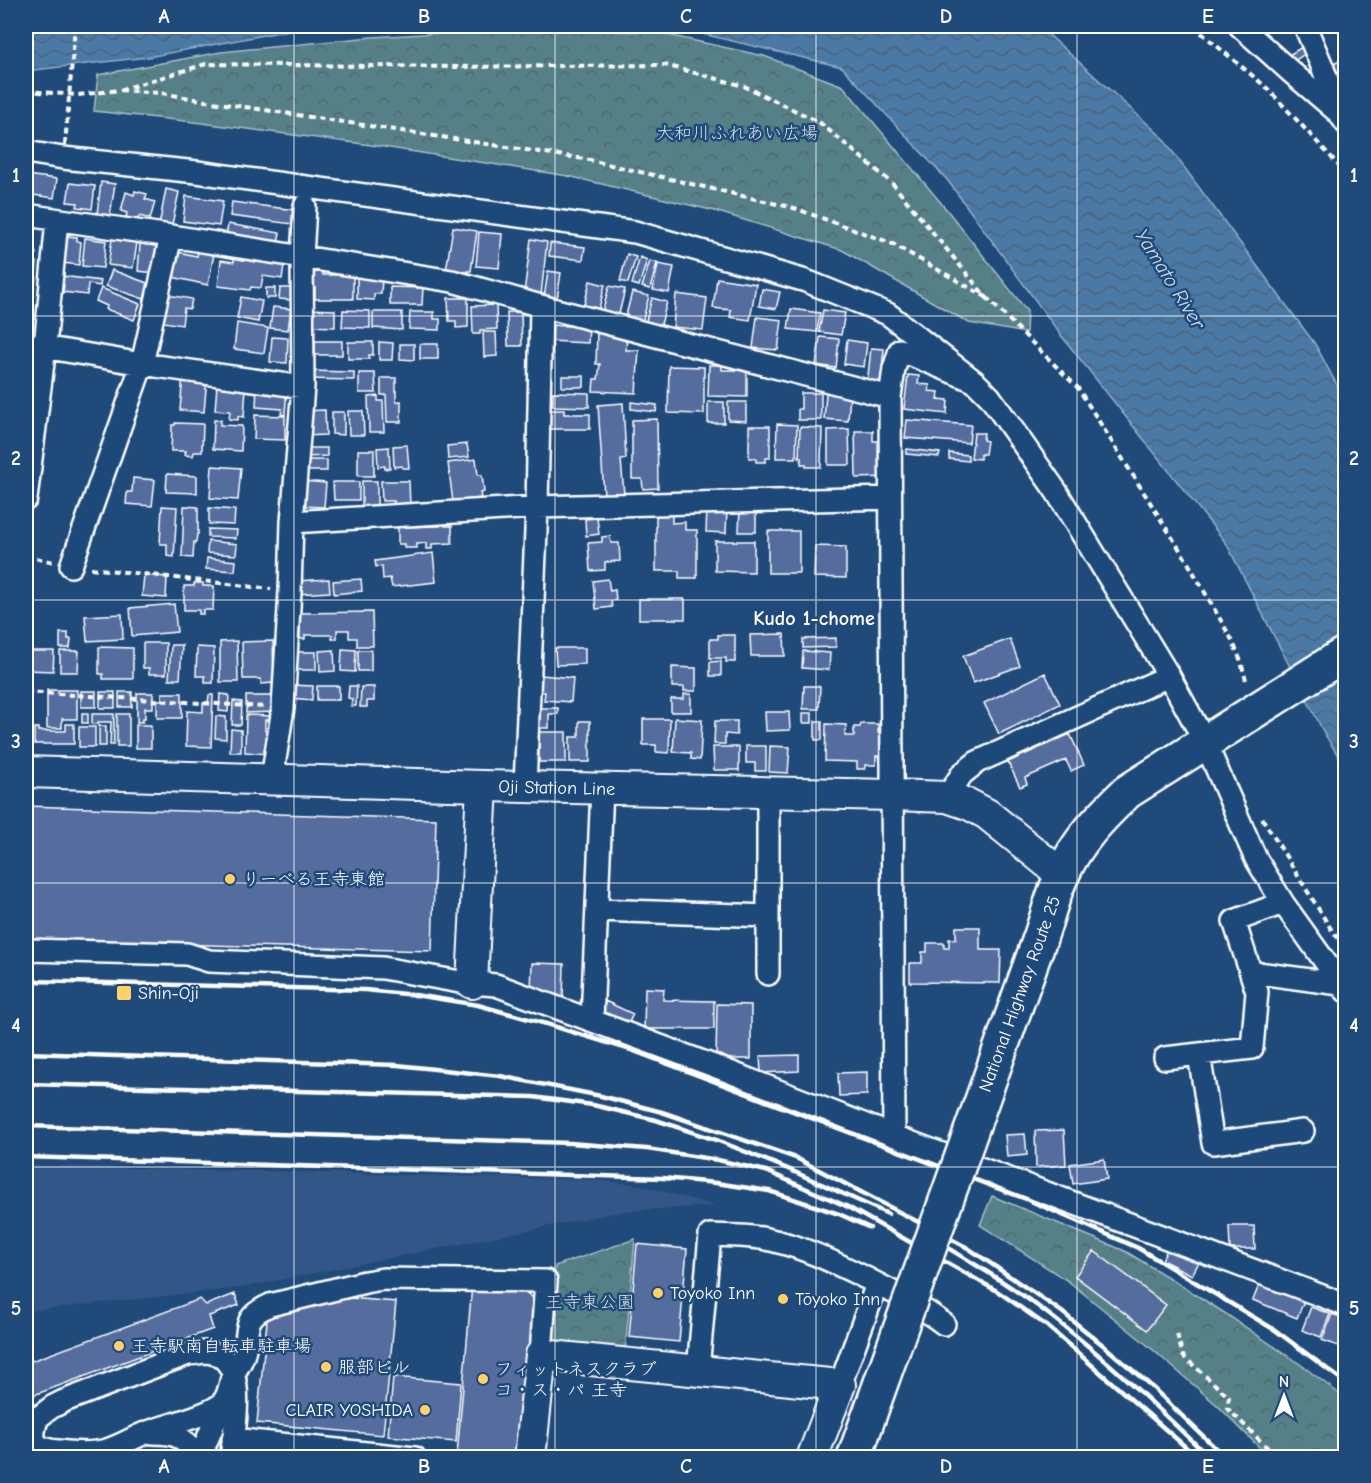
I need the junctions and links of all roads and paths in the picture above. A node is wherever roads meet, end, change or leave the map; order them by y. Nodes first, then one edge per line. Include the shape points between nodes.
1 (75, 26) edge
2 (1193, 26) edge
3 (1240, 26) edge
4 (1305, 26) edge
5 (120, 90) junction
6 (26, 91) edge
7 (1342, 118) edge
8 (65, 145) dead end
9 (26, 152) edge
10 (1346, 173) edge
11 (305, 206) dead end
12 (26, 215) edge
13 (57, 220) junction
14 (171, 236) junction
15 (302, 258) junction
16 (986, 297) junction
17 (541, 306) junction
18 (35, 346) edge
19 (142, 364) junction
20 (974, 381) junction
21 (303, 387) junction
22 (890, 397) junction
23 (890, 498) junction
24 (26, 499) edge
25 (537, 507) junction
26 (292, 522) junction
27 (26, 555) edge
28 (71, 566) junction
29 (290, 591) junction
30 (1346, 653) edge
31 (1169, 676) junction
32 (1246, 680) dead end
33 (26, 692) edge
34 (283, 708) junction
35 (1212, 738) junction
36 (26, 772) edge
37 (272, 779) junction
38 (482, 786) junction
39 (525, 786) junction
40 (602, 788) junction
41 (768, 792) junction
42 (892, 795) junction
43 (947, 797) junction
44 (1262, 818) dead end
45 (1062, 875) junction
46 (1283, 903) junction
47 (597, 910) junction
48 (768, 916) junction
49 (1346, 948) edge
50 (26, 950) edge
51 (1251, 972) junction
52 (768, 974) dead end
53 (472, 983) junction
54 (1343, 987) edge
55 (592, 1020) junction
56 (1199, 1054) junction
57 (1166, 1058) dead end
58 (1303, 1131) dead end
59 (894, 1136) junction
60 (877, 1284) junction
61 (1346, 1305) edge
62 (944, 1324) dead end
63 (1178, 1334) dead end
64 (541, 1355) junction
65 (698, 1370) junction
66 (233, 1376) junction
67 (840, 1385) junction
68 (222, 1404) junction
69 (32, 1422) edge
70 (146, 1433) junction
71 (232, 1448) edge
72 (124, 1458) edge
73 (194, 1458) edge
74 (202, 1458) edge
75 (415, 1458) edge
76 (530, 1458) edge
77 (812, 1458) edge
78 (854, 1458) edge
79 (1278, 1458) edge

1 - 8 path, bridge
2 - 10 path via 1266,87
3 - 7 street
4 - 7 street
5 - 6 path via 78,95
5 - 16 path via 162,93 585,159 795,208 891,243
5 - 16 path via 206,64 665,65 744,86 819,122 892,183
9 - 20 street via 634,232 806,281 888,314
11 - 15 street
12 - 13 street
13 - 14 street
13 - 18 street
14 - 15 street
14 - 19 street
15 - 17 street via 452,281
15 - 21 street
16 - 32 path via 1078,388 1187,561 1232,640
17 - 22 street
17 - 25 street
18 - 19 street
18 - 24 street
19 - 21 street
19 - 28 street
20 - 22 street via 900,350
20 - 31 street via 990,397 1056,491
21 - 26 street
22 - 23 street
23 - 25 street
23 - 42 street
25 - 26 street
25 - 39 street
26 - 29 street
27 - 28 path
28 - 29 path
29 - 34 street
30 - 35 highway, National Highway Route 25
31 - 35 street
31 - 43 street via 977,762 962,774
33 - 34 path
34 - 37 street
35 - 45 highway, National Highway Route 25 via 1127,792 1107,810 1080,843
35 - 46 street via 1256,859
36 - 37 main road, Oji Station Line
37 - 38 main road, Oji Station Line
38 - 39 main road, Oji Station Line
38 - 53 main road
39 - 40 main road, Oji Station Line
40 - 41 main road, Oji Station Line
40 - 47 street
41 - 42 main road, Oji Station Line
41 - 48 street
42 - 43 main road, Oji Station Line
42 - 59 street
43 - 45 main road, Oji Station Line via 987,814
44 - 49 path
45 - 78 highway, National Highway Route 25, bridge
46 - 51 street via 1234,921
46 - 54 street
47 - 48 street
47 - 55 street
48 - 52 street
50 - 53 street via 187,954 209,961 383,968
51 - 54 street
51 - 56 street via 1257,992 1252,1048
53 - 55 street via 506,988
55 - 59 street
56 - 57 street
56 - 58 street via 1213,1143
59 - 61 street
60 - 62 street
60 - 65 street via 819,1255 775,1240 710,1235
60 - 67 street
63 - 79 path via 1182,1356 1229,1397 1227,1408
64 - 65 main road
64 - 66 street via 546,1281 383,1279 260,1309 246,1328 245,1351
64 - 76 main road
65 - 67 main road
66 - 68 street
66 - 69 street via 228,1363 219,1356 206,1352 188,1354 64,1401
66 - 71 street via 237,1400
67 - 77 main road
68 - 70 street
68 - 74 street
69 - 70 street via 37,1445 48,1450 107,1450
70 - 72 street
70 - 73 street via 168,1433 182,1438
71 - 75 street

